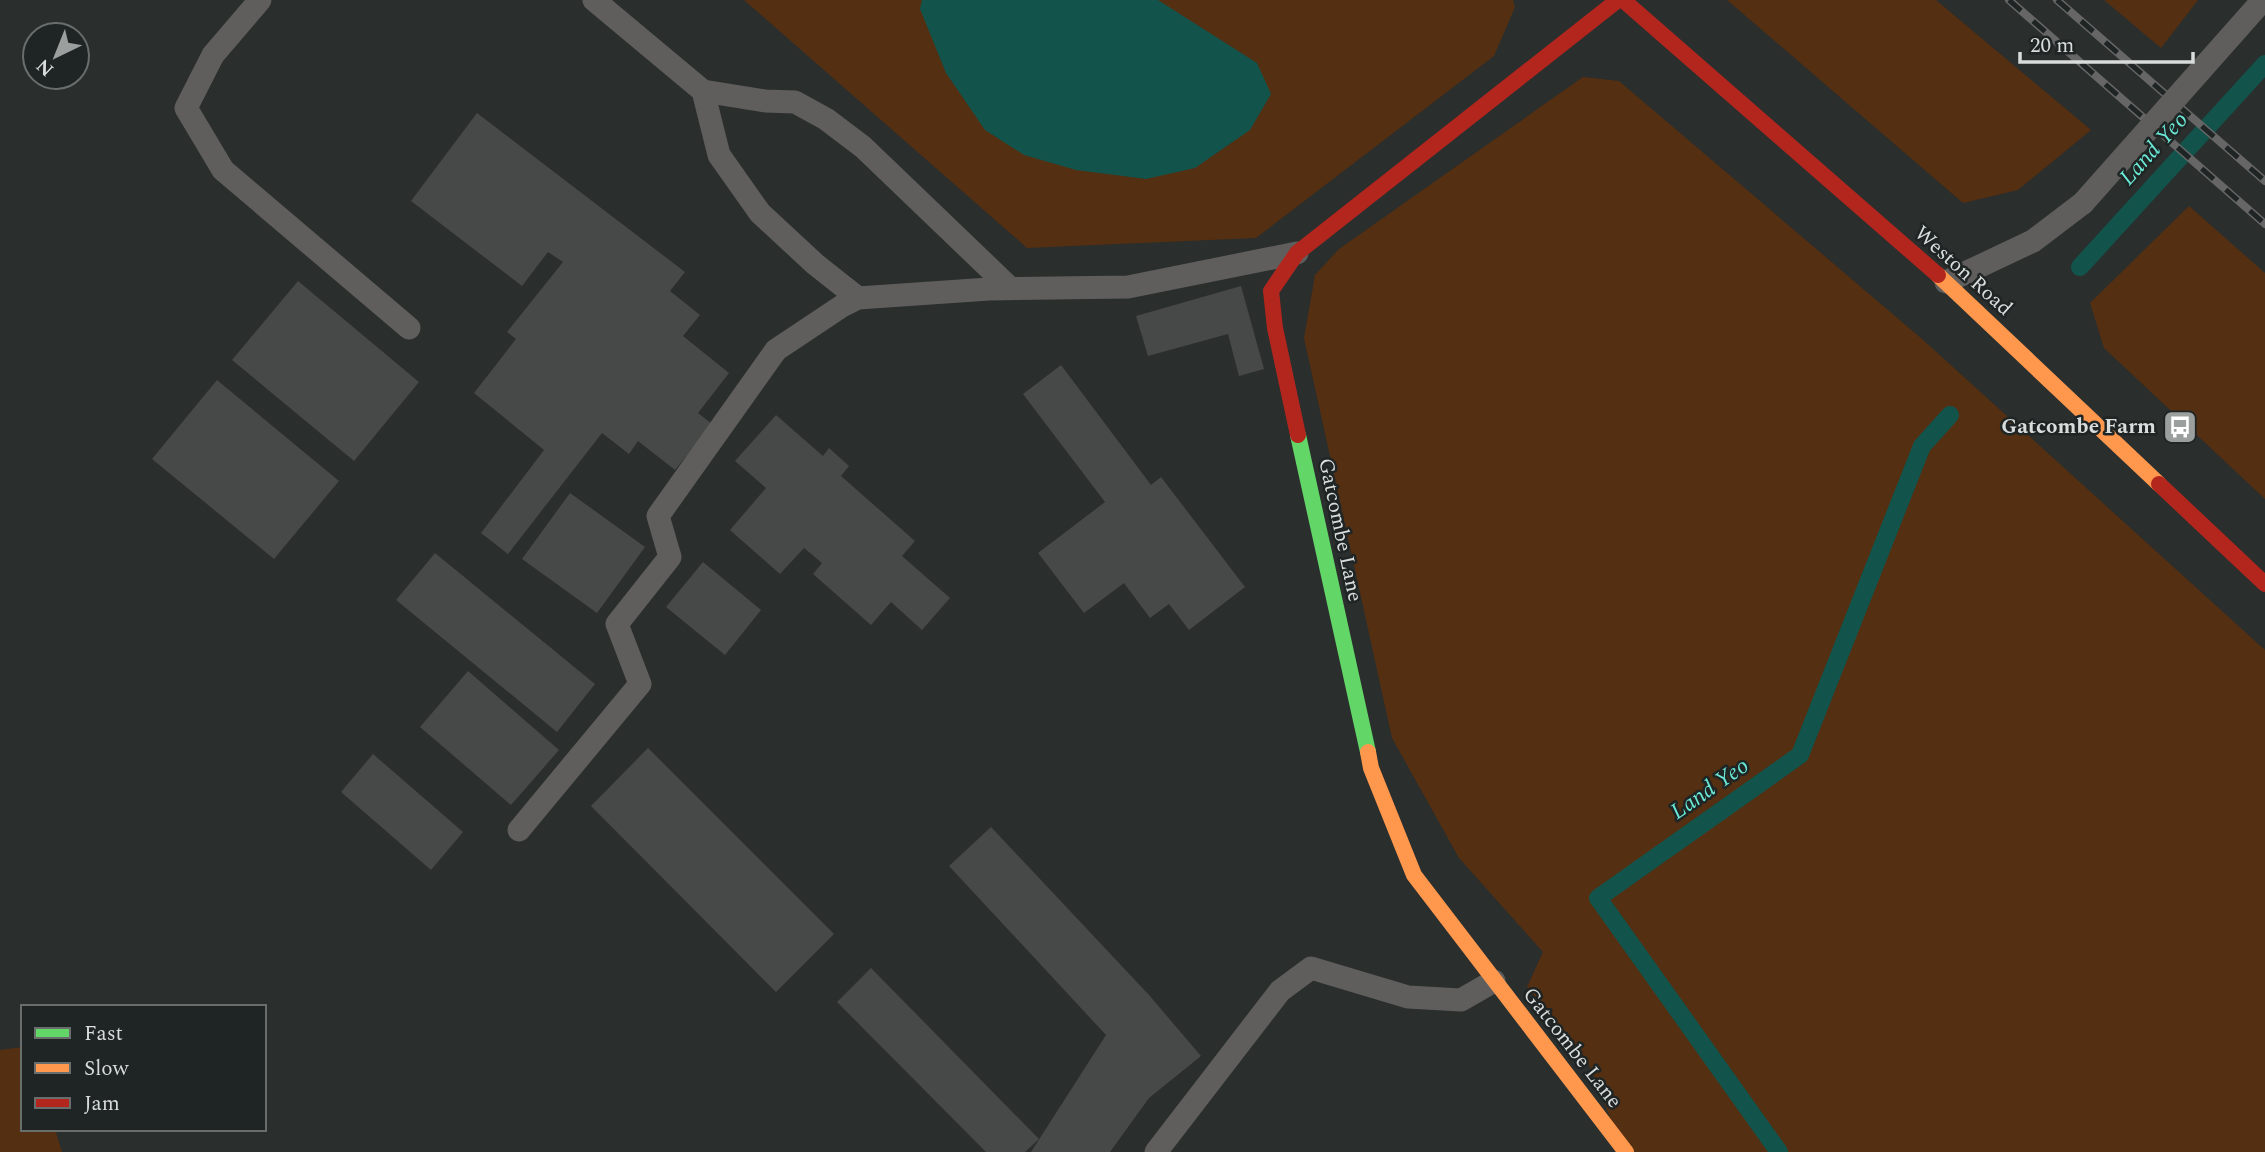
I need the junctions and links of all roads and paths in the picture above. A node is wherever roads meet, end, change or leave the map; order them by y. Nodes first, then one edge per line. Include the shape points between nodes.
1 (260, 0) edge
2 (594, 0) edge
3 (1620, 0) edge
4 (2263, 0) edge
5 (704, 91) junction
6 (1297, 253) junction
7 (1946, 282) junction
8 (1010, 288) junction
9 (858, 298) junction
10 (409, 328) dead end
11 (2265, 584) edge
12 (519, 830) dead end
13 (1494, 981) junction
14 (1156, 1152) edge
15 (1626, 1152) edge

1 - 10 lane via 214,55 186,108 223,170
2 - 5 lane
3 - 6 street, Gatcombe Lane
3 - 7 street, Weston Road
4 - 7 lane, bridge via 2083,203 2033,241
5 - 8 lane via 795,102 826,119 863,147
5 - 9 lane via 719,155 760,213
6 - 8 lane via 1128,287
6 - 13 street, Gatcombe Lane via 1271,291 1275,328 1371,768 1414,875
7 - 11 street, Weston Road
8 - 9 lane
9 - 12 lane via 776,351 658,516 670,557 617,624 640,684
13 - 14 lane via 1461,1000 1408,997 1311,968 1280,991
13 - 15 street, Gatcombe Lane

